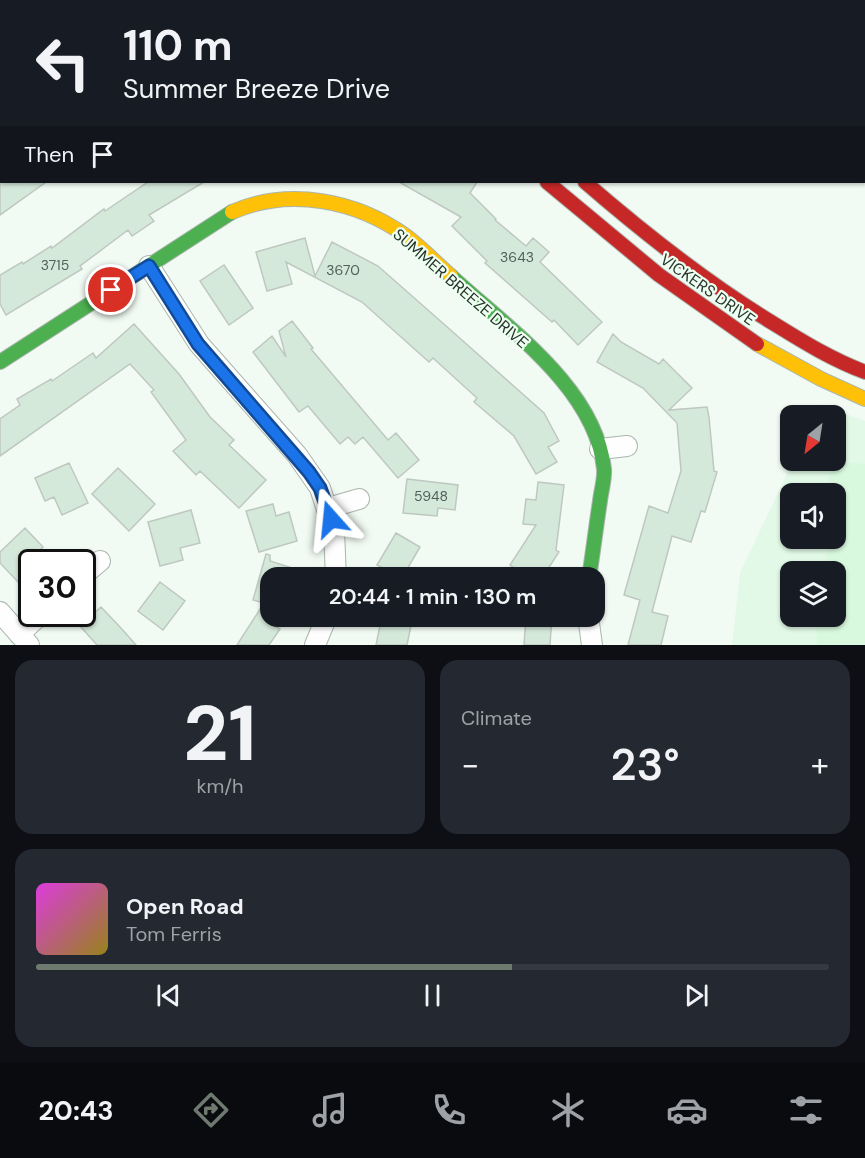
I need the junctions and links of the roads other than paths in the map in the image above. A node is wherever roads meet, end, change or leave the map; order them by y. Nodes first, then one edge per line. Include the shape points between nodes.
1 (548, 183) edge
2 (586, 183) edge
3 (272, 191) edge
4 (149, 266) junction
5 (0, 362) edge
6 (865, 372) edge
7 (865, 399) edge
8 (627, 446) dead end
9 (600, 449) junction
10 (359, 499) dead end
11 (328, 508) junction
12 (100, 561) dead end
13 (96, 564) edge
14 (336, 567) edge
15 (591, 567) edge
16 (0, 612) edge
17 (322, 627) edge
18 (590, 627) edge
19 (24, 639) edge
20 (315, 645) edge
21 (592, 645) edge

1 - 7 street, VICKERS DRIVE via 629,252 716,317 805,372
2 - 6 street, VICKERS DRIVE via 713,285 800,340
3 - 4 street, SUMMER BREEZE DRIVE
3 - 9 street, SUMMER BREEZE DRIVE via 340,204 387,223 406,237 551,367 577,399
4 - 5 street, SUMMER BREEZE DRIVE
4 - 11 street via 198,344 297,455 320,488
8 - 9 street
9 - 15 street, SUMMER BREEZE DRIVE via 603,496
10 - 11 street
11 - 14 street via 334,531
12 - 13 street
16 - 19 street
17 - 20 street
18 - 21 street

